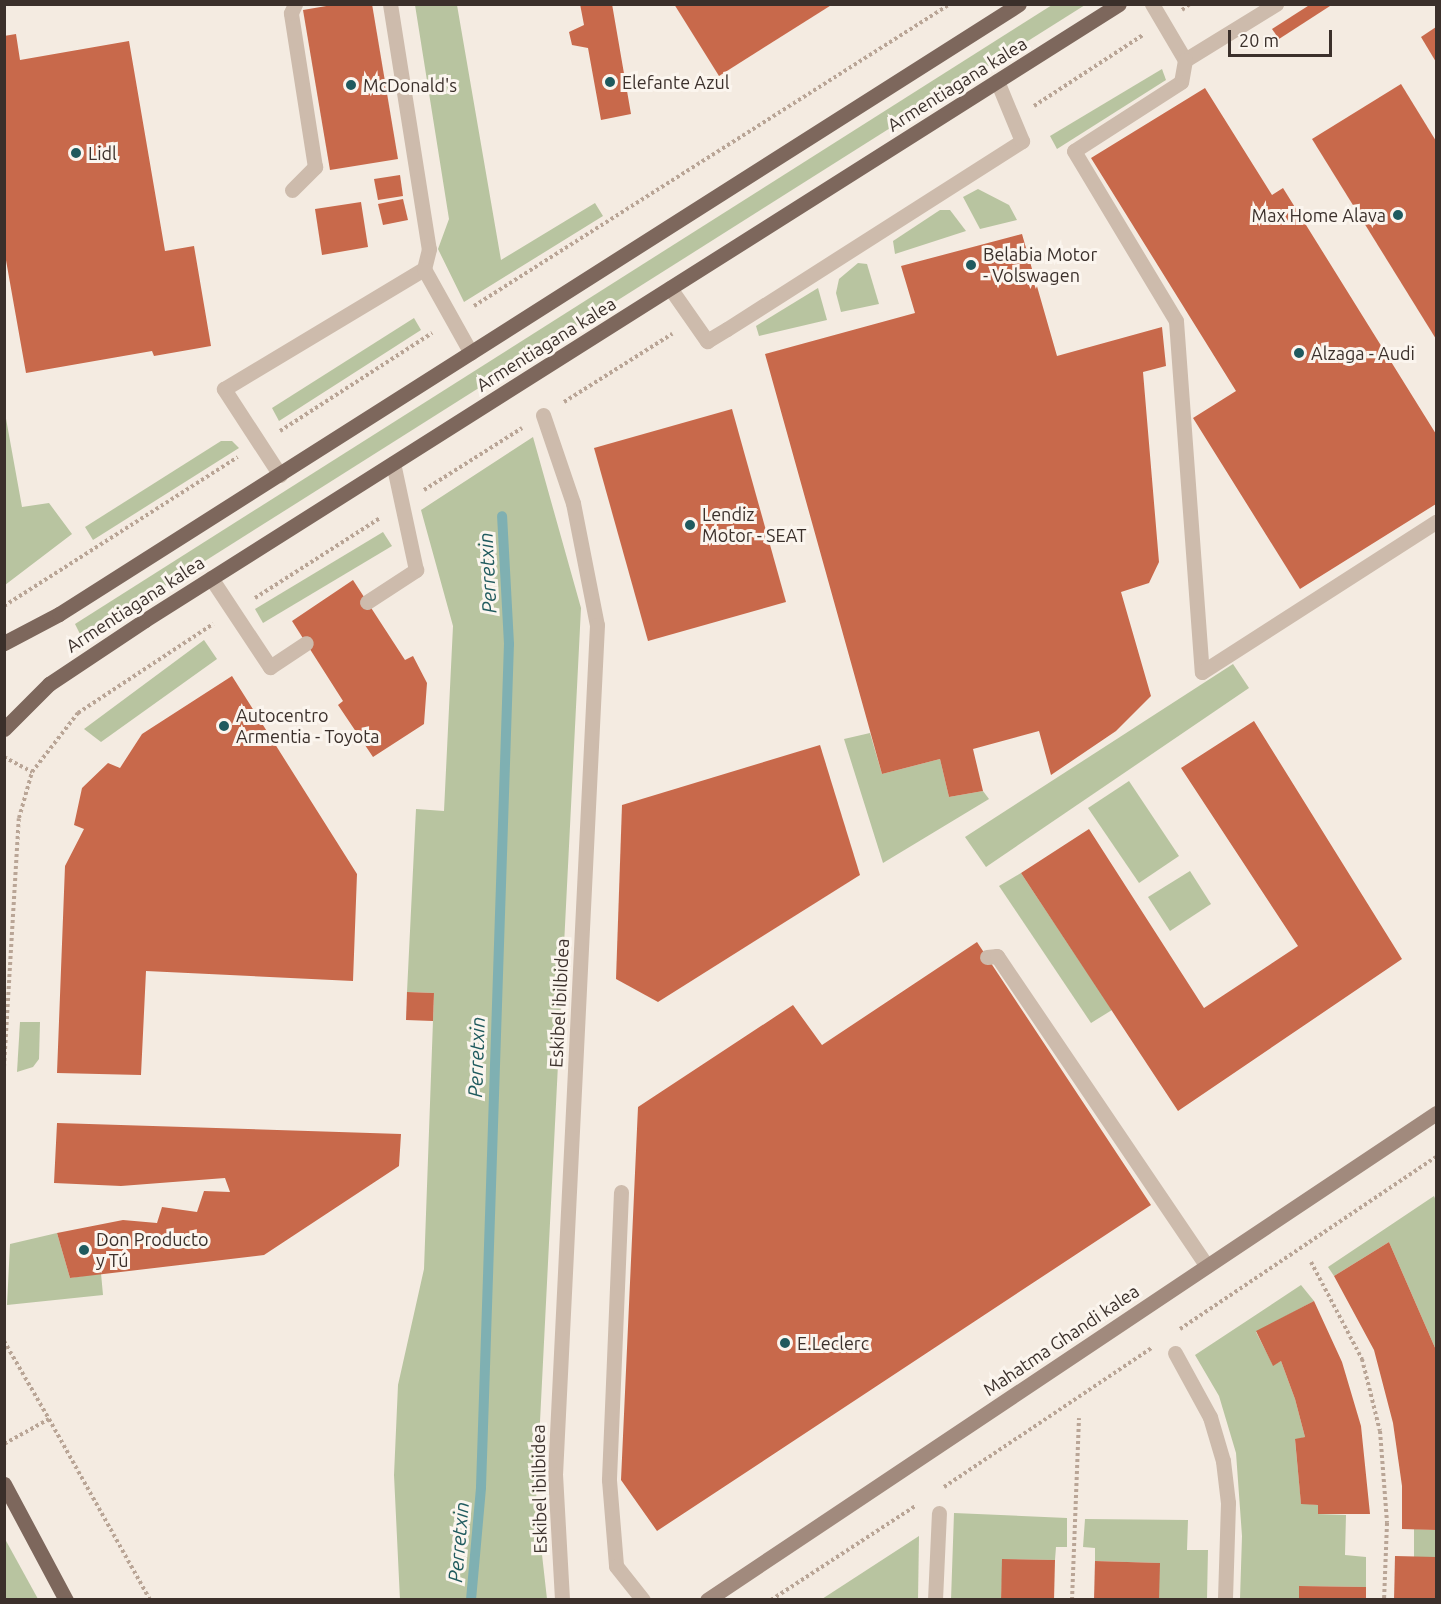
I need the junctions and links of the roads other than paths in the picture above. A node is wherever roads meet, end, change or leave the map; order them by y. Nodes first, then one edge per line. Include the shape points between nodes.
1 (294, 4) edge
2 (390, 4) edge
3 (1019, 4) edge
4 (1119, 4) edge
5 (1152, 4) edge
6 (1276, 4) edge
7 (1185, 60) junction
8 (997, 81) junction
9 (292, 190) dead end
10 (424, 269) junction
11 (670, 288) junction
12 (471, 353) junction
13 (543, 415) road end
14 (393, 464) junction
15 (280, 475) junction
16 (1437, 522) edge
17 (211, 578) junction
18 (368, 602) dead end
19 (4, 643) edge
20 (306, 644) dead end
21 (4, 729) edge
22 (987, 957) dead end
23 (1437, 1113) edge
24 (621, 1192) dead end
25 (1207, 1266) junction
26 (1175, 1353) dead end
27 (4, 1484) edge
28 (939, 1513) dead end
29 (66, 1599) edge
30 (562, 1599) edge
31 (644, 1599) edge
32 (707, 1599) edge
33 (935, 1599) edge
34 (1225, 1599) edge

1 - 9 street via 291,13 315,167
2 - 10 street via 429,249
3 - 12 main road, Armentiagana kalea
4 - 8 main road, Armentiagana kalea
5 - 7 street
6 - 7 street
7 - 16 street via 1181,82 1074,151 1176,321 1202,672
8 - 11 main road, Armentiagana kalea
8 - 11 street via 1022,141 717,335 707,341
10 - 12 street
10 - 15 street via 224,389
11 - 14 main road, Armentiagana kalea
12 - 15 main road, Armentiagana kalea
13 - 30 street, Eskibel ibilbidea via 573,503 597,625 555,1474
14 - 17 main road, Armentiagana kalea
14 - 18 street via 416,570
15 - 19 main road, Armentiagana kalea via 59,614
17 - 20 street via 270,668
17 - 21 main road, Armentiagana kalea via 49,684
22 - 25 street via 997,956
23 - 25 main road, Mahatma Ghandi kalea
24 - 31 street via 609,1480 616,1566
25 - 32 main road, Mahatma Ghandi kalea
26 - 34 street via 1210,1417 1223,1461 1228,1503
27 - 29 main road
28 - 33 street

